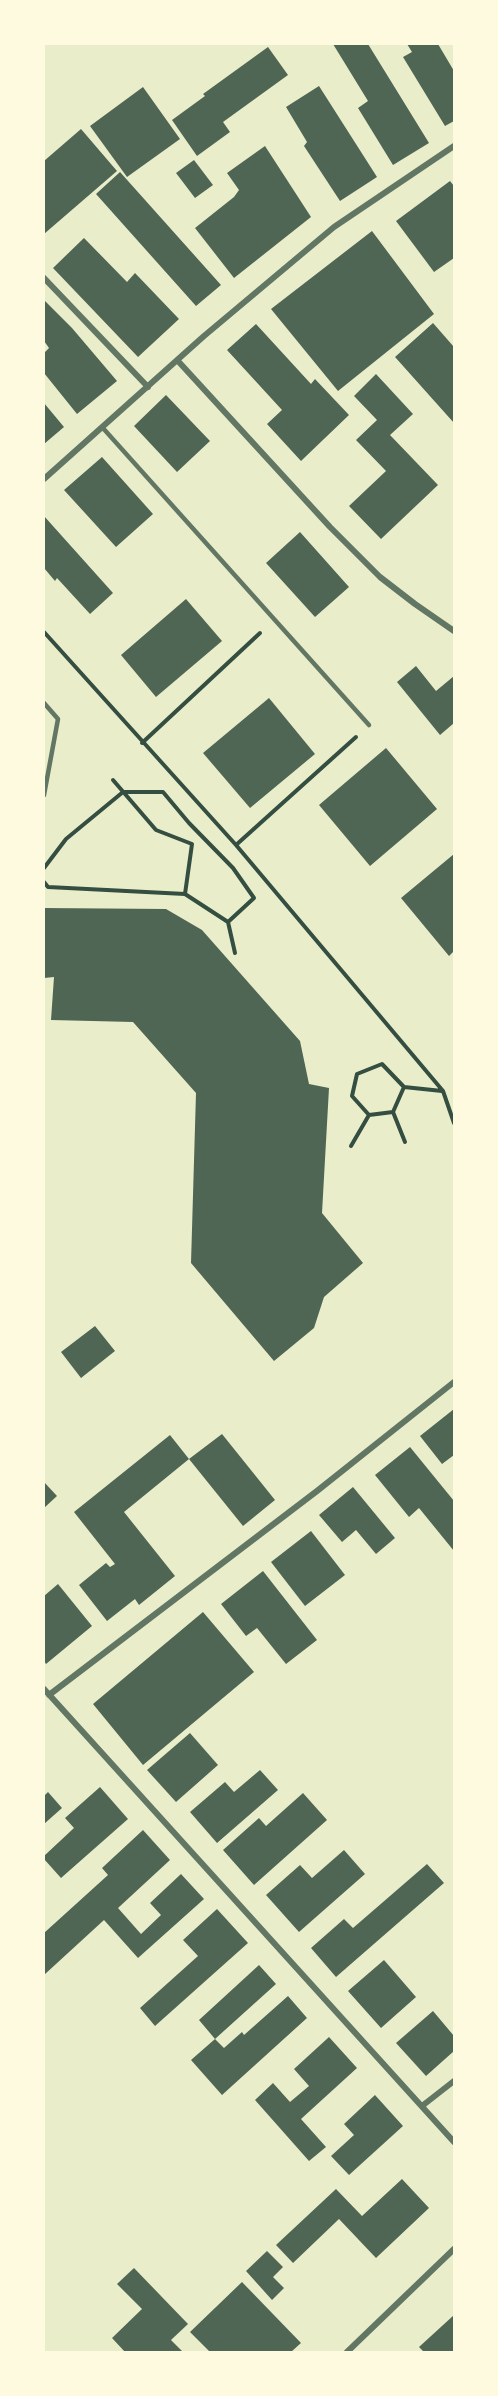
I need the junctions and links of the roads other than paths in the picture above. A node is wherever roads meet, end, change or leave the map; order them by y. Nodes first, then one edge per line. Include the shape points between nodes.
1 (454, 146) edge
2 (44, 278) edge
3 (178, 361) junction
4 (148, 387) junction
5 (102, 427) junction
6 (44, 479) edge
7 (454, 631) edge
8 (44, 704) edge
9 (369, 725) road end
10 (44, 795) edge
11 (454, 1382) edge
12 (46, 1692) edge
13 (454, 2081) edge
14 (422, 2106) junction
15 (454, 2142) edge
16 (454, 2249) edge
17 (347, 2352) edge

1 - 3 street via 334,227
2 - 4 street
3 - 4 street
3 - 7 street via 380,577
4 - 5 street
5 - 6 street
5 - 9 lane
8 - 10 lane via 58,719
11 - 12 street via 317,1491
12 - 14 street
13 - 14 street
14 - 15 street
16 - 17 street

